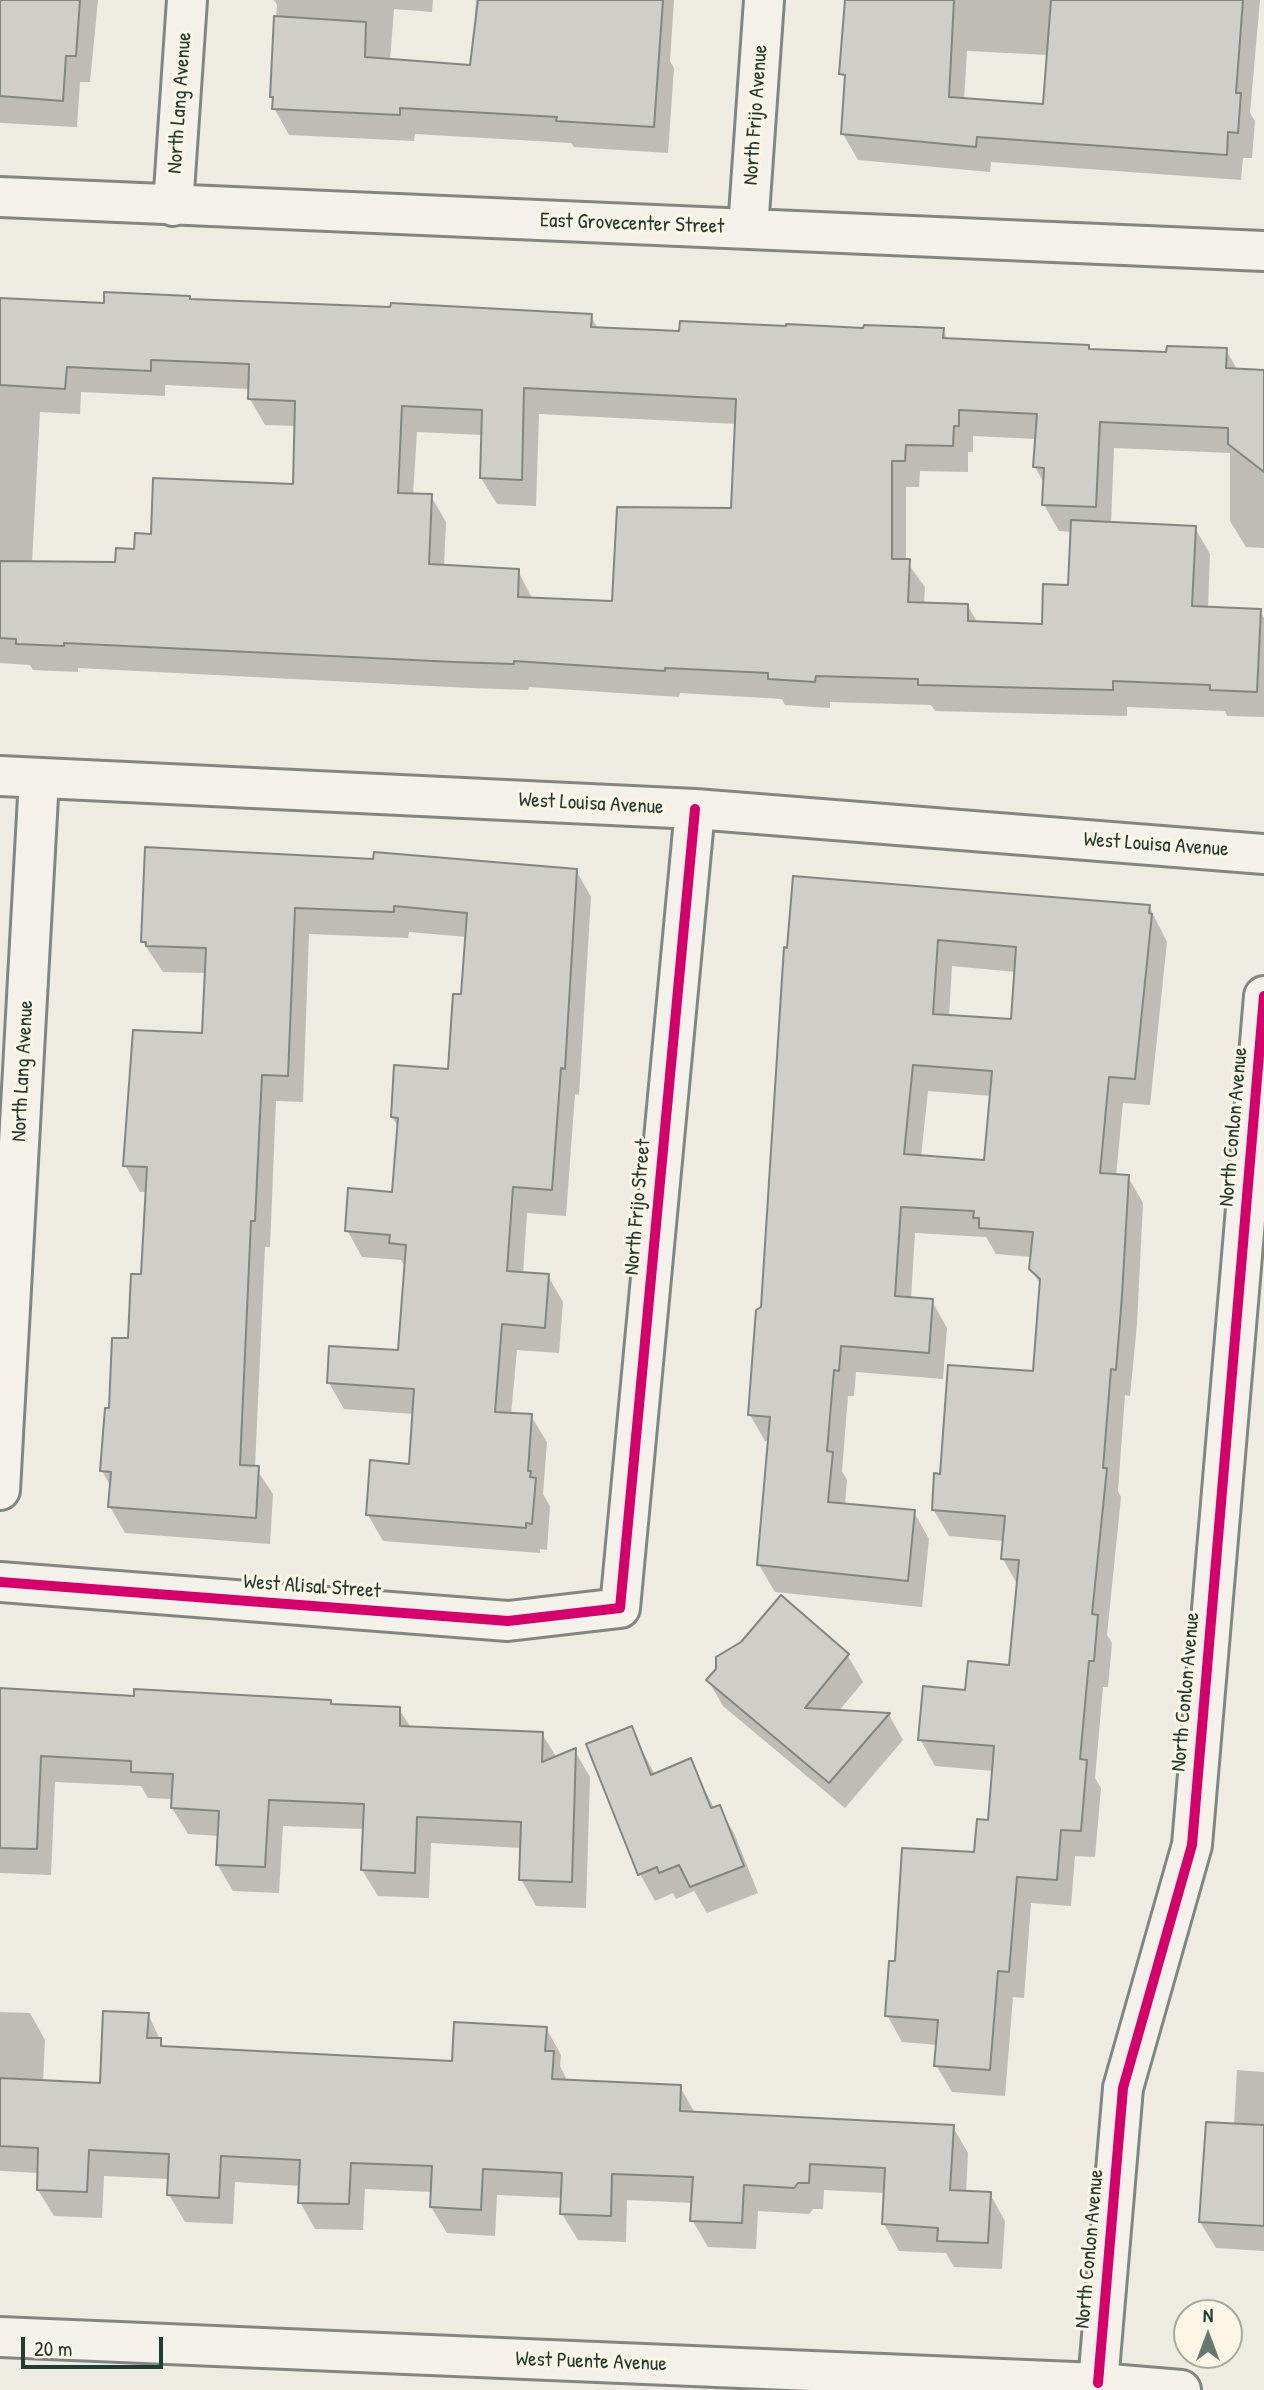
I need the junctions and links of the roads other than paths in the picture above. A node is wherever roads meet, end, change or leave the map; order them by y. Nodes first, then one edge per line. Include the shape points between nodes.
1 (187, 0) edge
2 (764, 0) edge
3 (0, 197) edge
4 (173, 206) junction
5 (748, 229) junction
6 (1264, 251) edge
7 (0, 776) edge
8 (39, 778) junction
9 (695, 809) junction
10 (1264, 854) edge
11 (1264, 996) edge
12 (0, 1490) edge
13 (0, 1582) edge
14 (620, 1608) joint
15 (0, 2337) edge
16 (1098, 2383) junction
17 (1181, 2390) edge

1 - 4 street, North Lang Avenue
2 - 5 street, North Frijo Avenue
3 - 4 street, East Grovecenter Street
4 - 5 street, East Grovecenter Street
5 - 6 street, East Grovecenter Street
7 - 8 street, West Louisa Avenue
8 - 9 street, West Louisa Avenue
8 - 12 street, North Lang Avenue
9 - 10 street, West Louisa Avenue
9 - 14 street, North Frijo Street
11 - 16 street, North Conlon Avenue via 1192,1845 1123,2088
13 - 14 street, West Alisal Street via 508,1621
15 - 16 street, West Puente Avenue
16 - 17 street, West Puente Avenue

